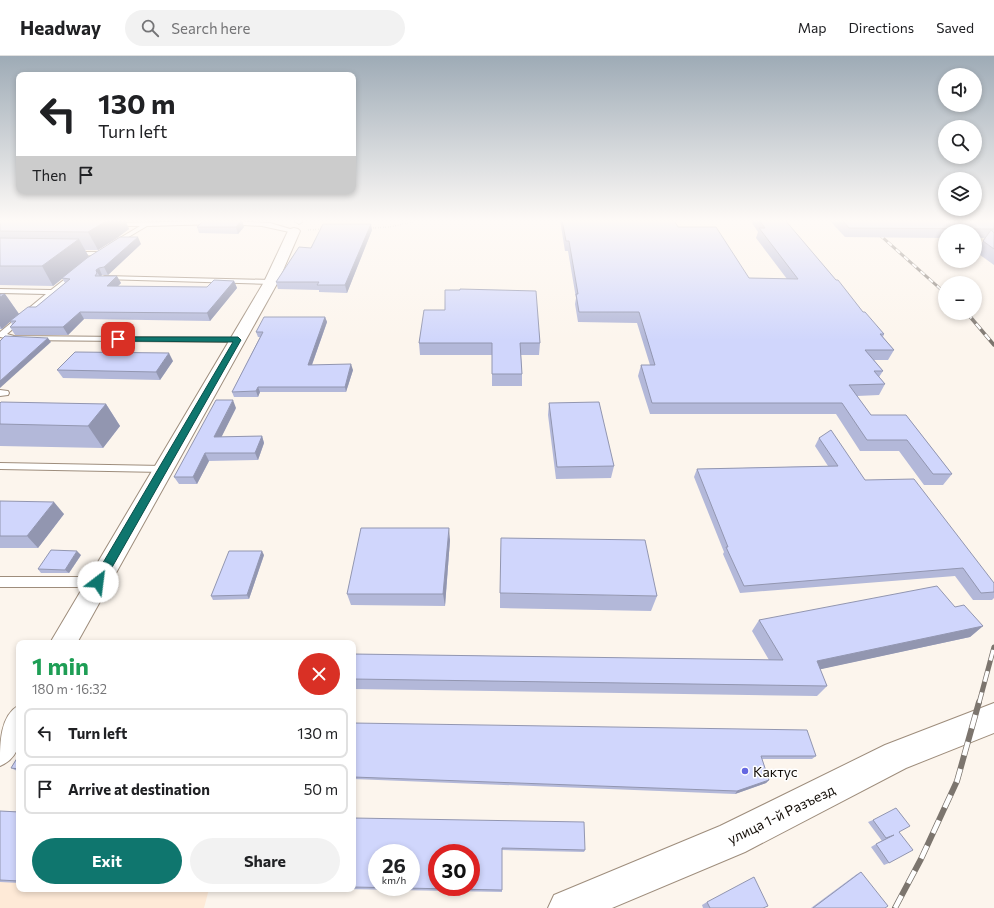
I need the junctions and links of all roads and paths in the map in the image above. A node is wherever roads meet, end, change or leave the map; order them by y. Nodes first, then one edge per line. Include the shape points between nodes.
1 (91, 260) edge
2 (281, 260) edge
3 (104, 278) edge
4 (271, 282) junction
5 (0, 291) edge
6 (53, 292) junction
7 (1, 335) edge
8 (238, 340) junction
9 (0, 466) edge
10 (163, 469) junction
11 (0, 582) edge
12 (98, 582) junction
13 (65, 640) edge
14 (994, 718) edge
15 (16, 723) edge
16 (0, 751) edge
17 (568, 908) edge

1 - 6 lane
2 - 4 street
3 - 4 lane
4 - 8 street
5 - 6 lane
6 - 7 lane
7 - 8 lane via 14,338
8 - 10 street
9 - 10 lane
10 - 12 street
11 - 12 lane
12 - 13 street
14 - 17 main road, улица 1-й Разъезд via 896,756 732,839
15 - 16 street

